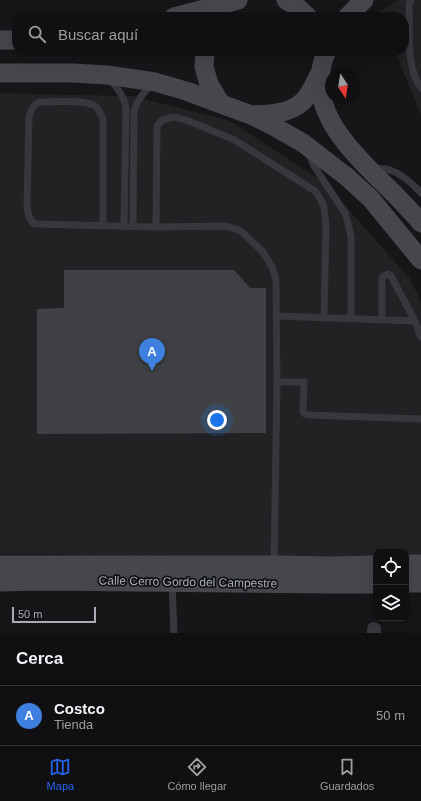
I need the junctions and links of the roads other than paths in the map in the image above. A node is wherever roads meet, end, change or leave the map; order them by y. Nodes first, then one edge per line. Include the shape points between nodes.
1 (286, 0) edge
2 (364, 0) edge
3 (408, 1) edge
4 (227, 7) edge
5 (200, 12) edge
6 (303, 12) edge
7 (352, 12) edge
8 (408, 12) edge
9 (409, 26) edge
10 (0, 40) edge
11 (12, 40) edge
12 (205, 56) edge
13 (323, 58) edge
14 (0, 73) edge
15 (107, 75) junction
16 (155, 82) junction
17 (421, 88) edge
18 (221, 104) junction
19 (251, 115) junction
20 (303, 143) junction
21 (368, 168) junction
22 (421, 193) edge
23 (421, 224) edge
24 (103, 226) junction
25 (124, 226) junction
26 (132, 226) junction
27 (156, 227) junction
28 (421, 260) edge
29 (277, 316) junction
30 (324, 318) junction
31 (351, 319) junction
32 (382, 320) junction
33 (414, 321) junction
34 (421, 337) edge
35 (277, 382) junction
36 (421, 419) edge
37 (409, 564) edge
38 (421, 564) edge
39 (0, 565) edge
40 (274, 565) junction
41 (373, 565) edge
42 (0, 582) edge
43 (172, 582) junction
44 (421, 583) edge
45 (373, 584) edge
46 (409, 584) edge
47 (174, 633) edge

1 - 6 street
2 - 7 street
3 - 8 lane
4 - 5 street
9 - 17 lane via 414,75
10 - 11 street
12 - 18 street via 204,67
13 - 19 street via 308,96 302,103 282,112
13 - 21 street via 320,84 325,110 334,127
14 - 15 street
15 - 16 street
15 - 25 lane via 122,95 126,108
16 - 18 street
16 - 26 lane via 138,101 134,112
18 - 19 street
19 - 20 street
20 - 28 street via 371,199
20 - 31 lane via 348,223 351,237
21 - 22 lane via 389,170 413,184
21 - 23 street
24 - 24 lane via 35,224 30,219 27,206 29,117 35,104 81,102 94,105 100,111 103,119
24 - 25 lane
25 - 26 lane
26 - 27 lane
27 - 29 lane via 226,226 241,231 263,252 272,267 276,280
27 - 30 lane via 157,126 161,121 175,118 188,121 233,139 315,191 321,200 326,226
29 - 30 lane
29 - 35 lane
30 - 31 lane
31 - 32 lane
32 - 33 lane
32 - 33 lane via 382,279 388,274
33 - 34 lane
35 - 36 lane via 304,382 303,411 308,415
35 - 40 lane
37 - 38 street
39 - 40 street, Calle Cerro Gordo del Campestre
40 - 41 street, Calle Cerro Gordo del Campestre
42 - 43 street, Calle Cerro Gordo del Campestre
43 - 45 street, Calle Cerro Gordo del Campestre
43 - 47 lane
44 - 46 street

